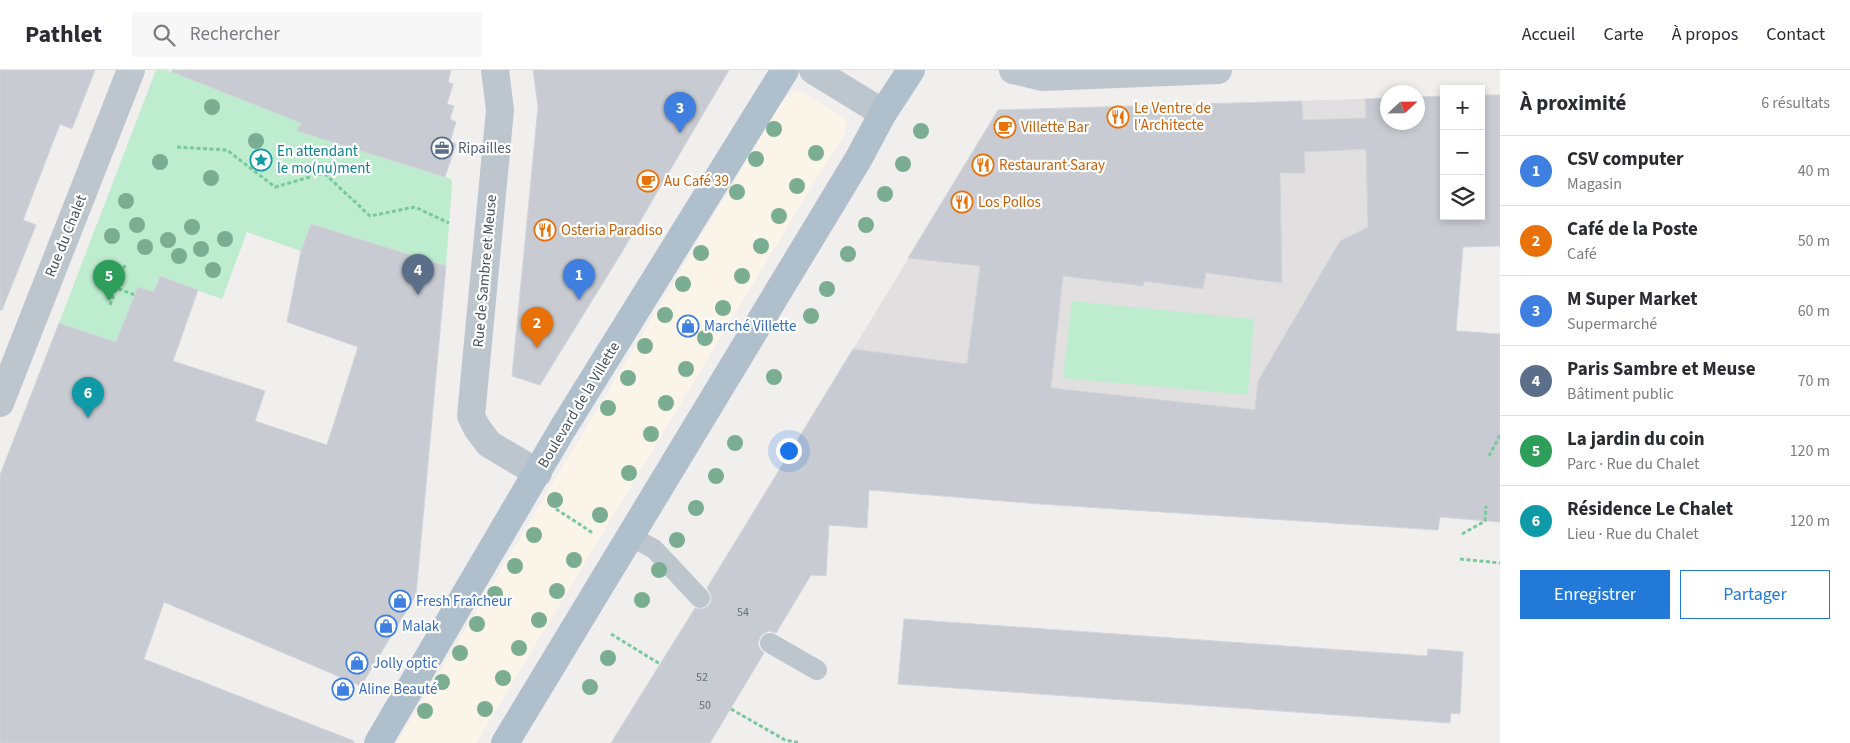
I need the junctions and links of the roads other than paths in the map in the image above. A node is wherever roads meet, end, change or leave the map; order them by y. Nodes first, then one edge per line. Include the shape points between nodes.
1 (131, 70) edge
2 (495, 70) edge
3 (785, 70) edge
4 (813, 70) edge
5 (911, 70) edge
6 (1013, 70) edge
7 (1218, 70) edge
8 (883, 113) junction
9 (0, 403) edge
10 (533, 482) junction
11 (626, 544) junction
12 (700, 598) dead end
13 (770, 643) dead end
14 (817, 670) dead end
15 (378, 743) edge
16 (505, 743) edge

1 - 9 street, Rue du Chalet
2 - 10 street, Rue de Sambre et Meuse via 500,110 471,416 489,444
3 - 10 main road, Boulevard de la Villette via 563,428
4 - 8 street
5 - 8 main road
6 - 7 street via 1043,77
8 - 11 main road
10 - 15 main road, Boulevard de la Villette
11 - 12 lane via 654,549
11 - 16 main road
13 - 14 lane

